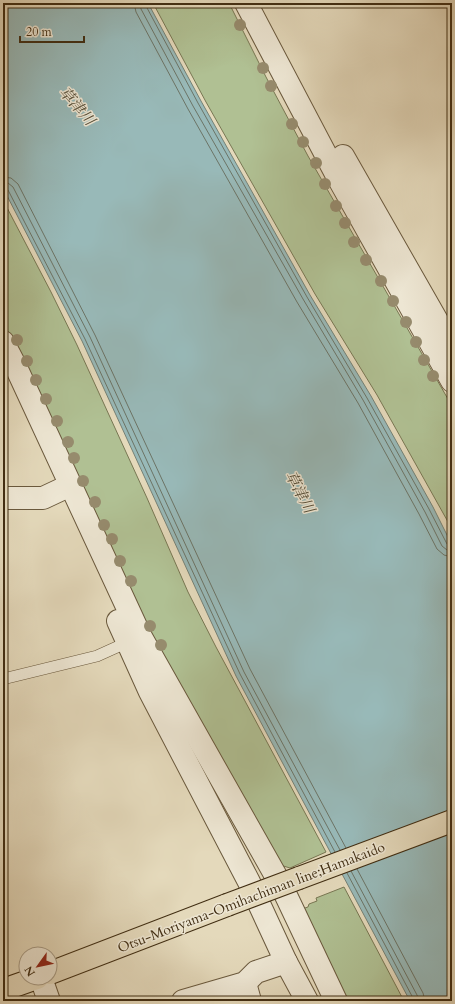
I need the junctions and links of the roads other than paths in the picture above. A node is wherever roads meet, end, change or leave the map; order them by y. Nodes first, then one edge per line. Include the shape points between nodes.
1 (246, 3) edge
2 (262, 3) edge
3 (430, 325) junction
4 (3, 342) edge
5 (452, 347) edge
6 (3, 364) edge
7 (452, 381) edge
8 (60, 490) junction
9 (3, 498) edge
10 (130, 647) junction
11 (3, 679) edge
12 (452, 821) edge
13 (262, 872) dead end
14 (281, 885) junction
15 (286, 962) junction
16 (58, 970) edge
17 (18, 985) edge
18 (44, 986) edge
19 (3, 990) edge
20 (247, 992) edge
21 (48, 1001) edge
22 (183, 1001) edge
23 (306, 1001) edge
24 (324, 1001) edge
25 (336, 1001) edge

1 - 3 street via 336,174
2 - 3 street
3 - 5 street
3 - 7 street
4 - 14 street via 141,637
6 - 8 street
8 - 9 street via 43,498
8 - 10 street
10 - 11 lane
10 - 13 street via 158,686 213,780
10 - 15 street via 150,692 250,882
12 - 14 main road, Otsu-Moriyama-Omihachiman line;Hamakaido, bridge
14 - 16 main road, Otsu-Moriyama-Omihachiman line;Hamakaido, bridge
14 - 24 street via 285,921
14 - 25 street
15 - 20 street via 256,972
15 - 23 street
17 - 19 main road
18 - 21 street
20 - 22 street

